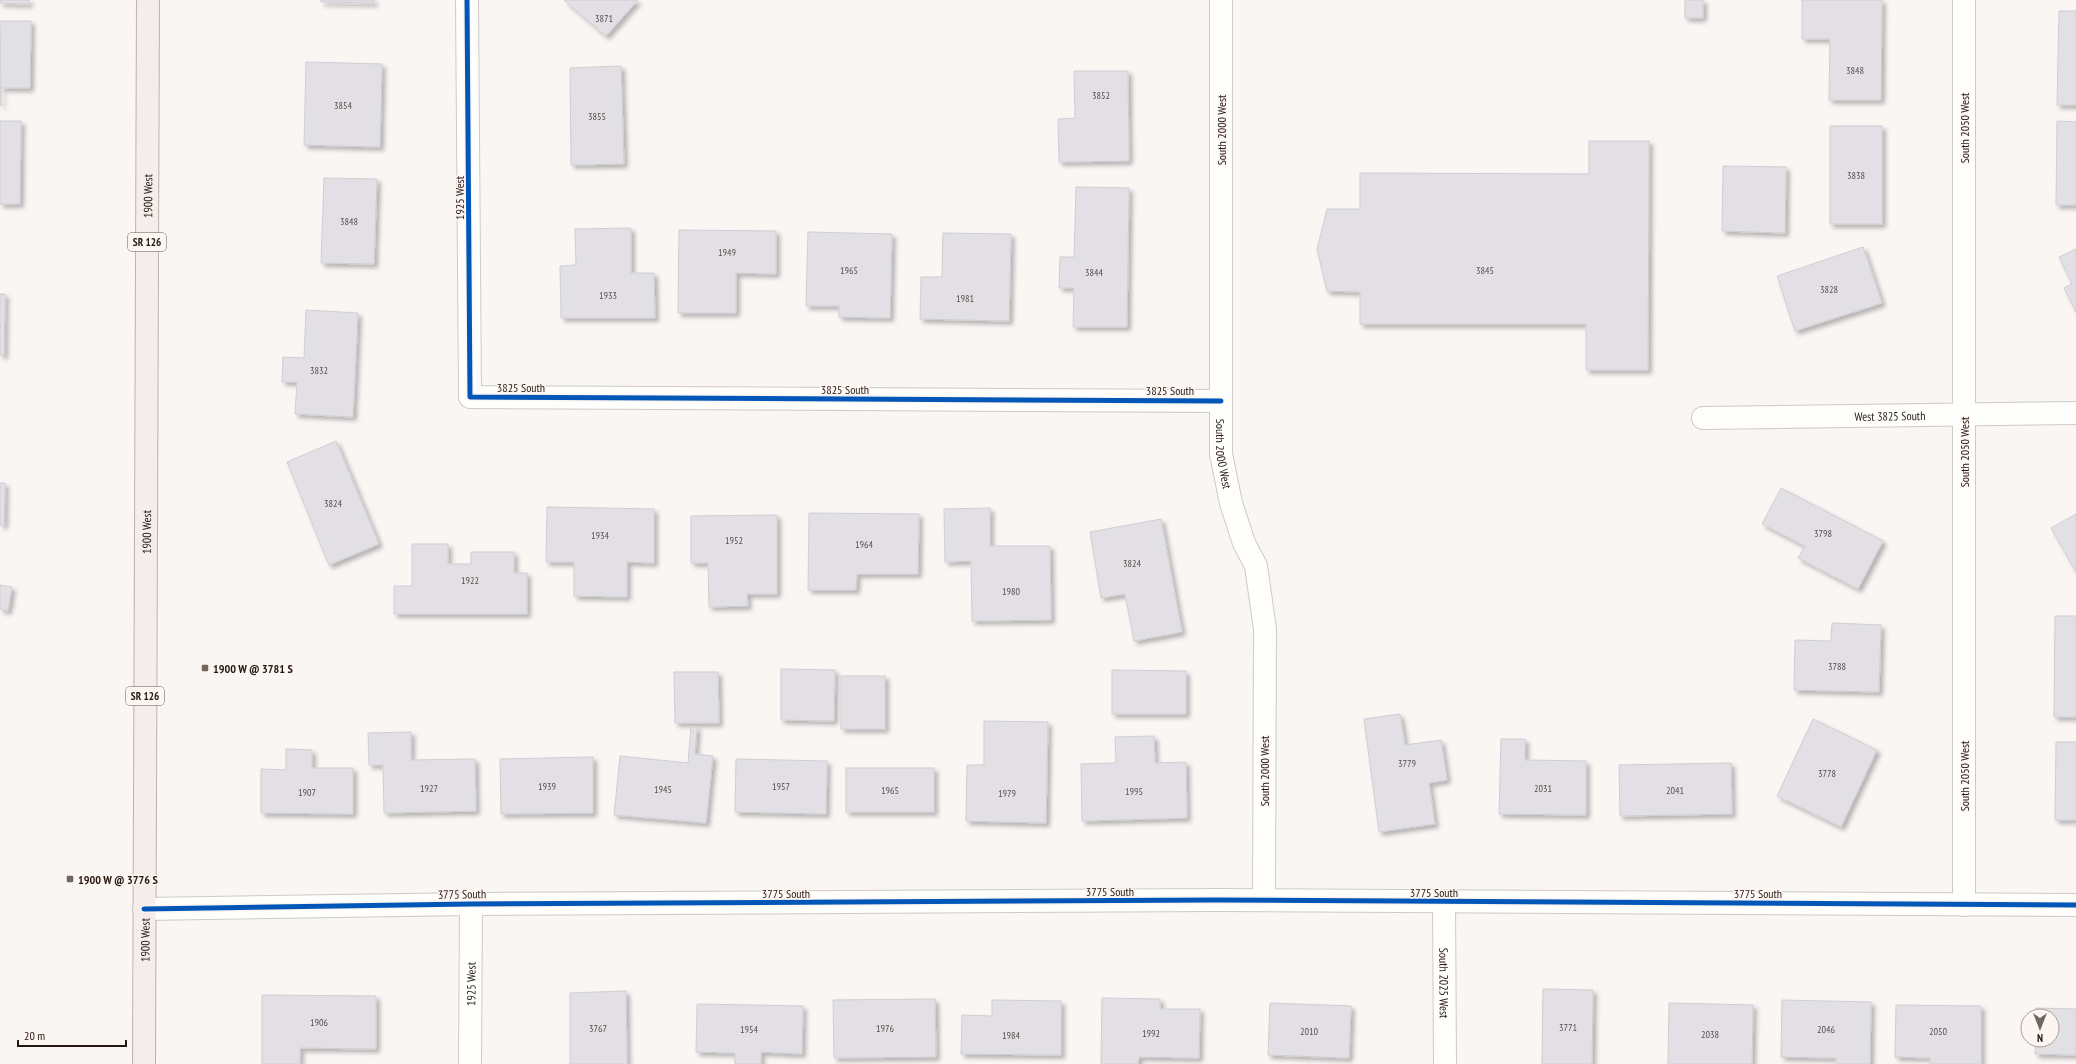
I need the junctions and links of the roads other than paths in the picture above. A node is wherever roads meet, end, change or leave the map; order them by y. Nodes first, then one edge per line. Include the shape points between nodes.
1 (148, 0) edge
2 (467, 0) edge
3 (1221, 0) edge
4 (1964, 0) edge
5 (470, 397) joint
6 (1221, 401) junction
7 (2076, 413) edge
8 (1964, 415) junction
9 (1704, 418) dead end
10 (1264, 900) junction
11 (1444, 902) junction
12 (471, 904) junction
13 (1964, 905) junction
14 (2076, 905) edge
15 (144, 909) junction
16 (144, 1064) edge
17 (470, 1064) edge
18 (1445, 1064) edge

1 - 15 main road, 1900 West / SR 126
2 - 5 street, 1925 West
3 - 6 street, South 2000 West
4 - 8 street, South 2050 West
5 - 6 street, 3825 South
6 - 10 street, South 2000 West via 1221,454 1231,502 1244,543 1256,566 1265,629
7 - 8 street, West 3825 South
8 - 9 street, West 3825 South
8 - 13 street, South 2050 West
10 - 11 street, 3775 South
10 - 12 street, 3775 South
11 - 13 street, 3775 South
11 - 18 street, South 2025 West
12 - 15 street, 3775 South
12 - 17 street, 1925 West
13 - 14 street, 3775 South
15 - 16 main road, 1900 West / SR 126

